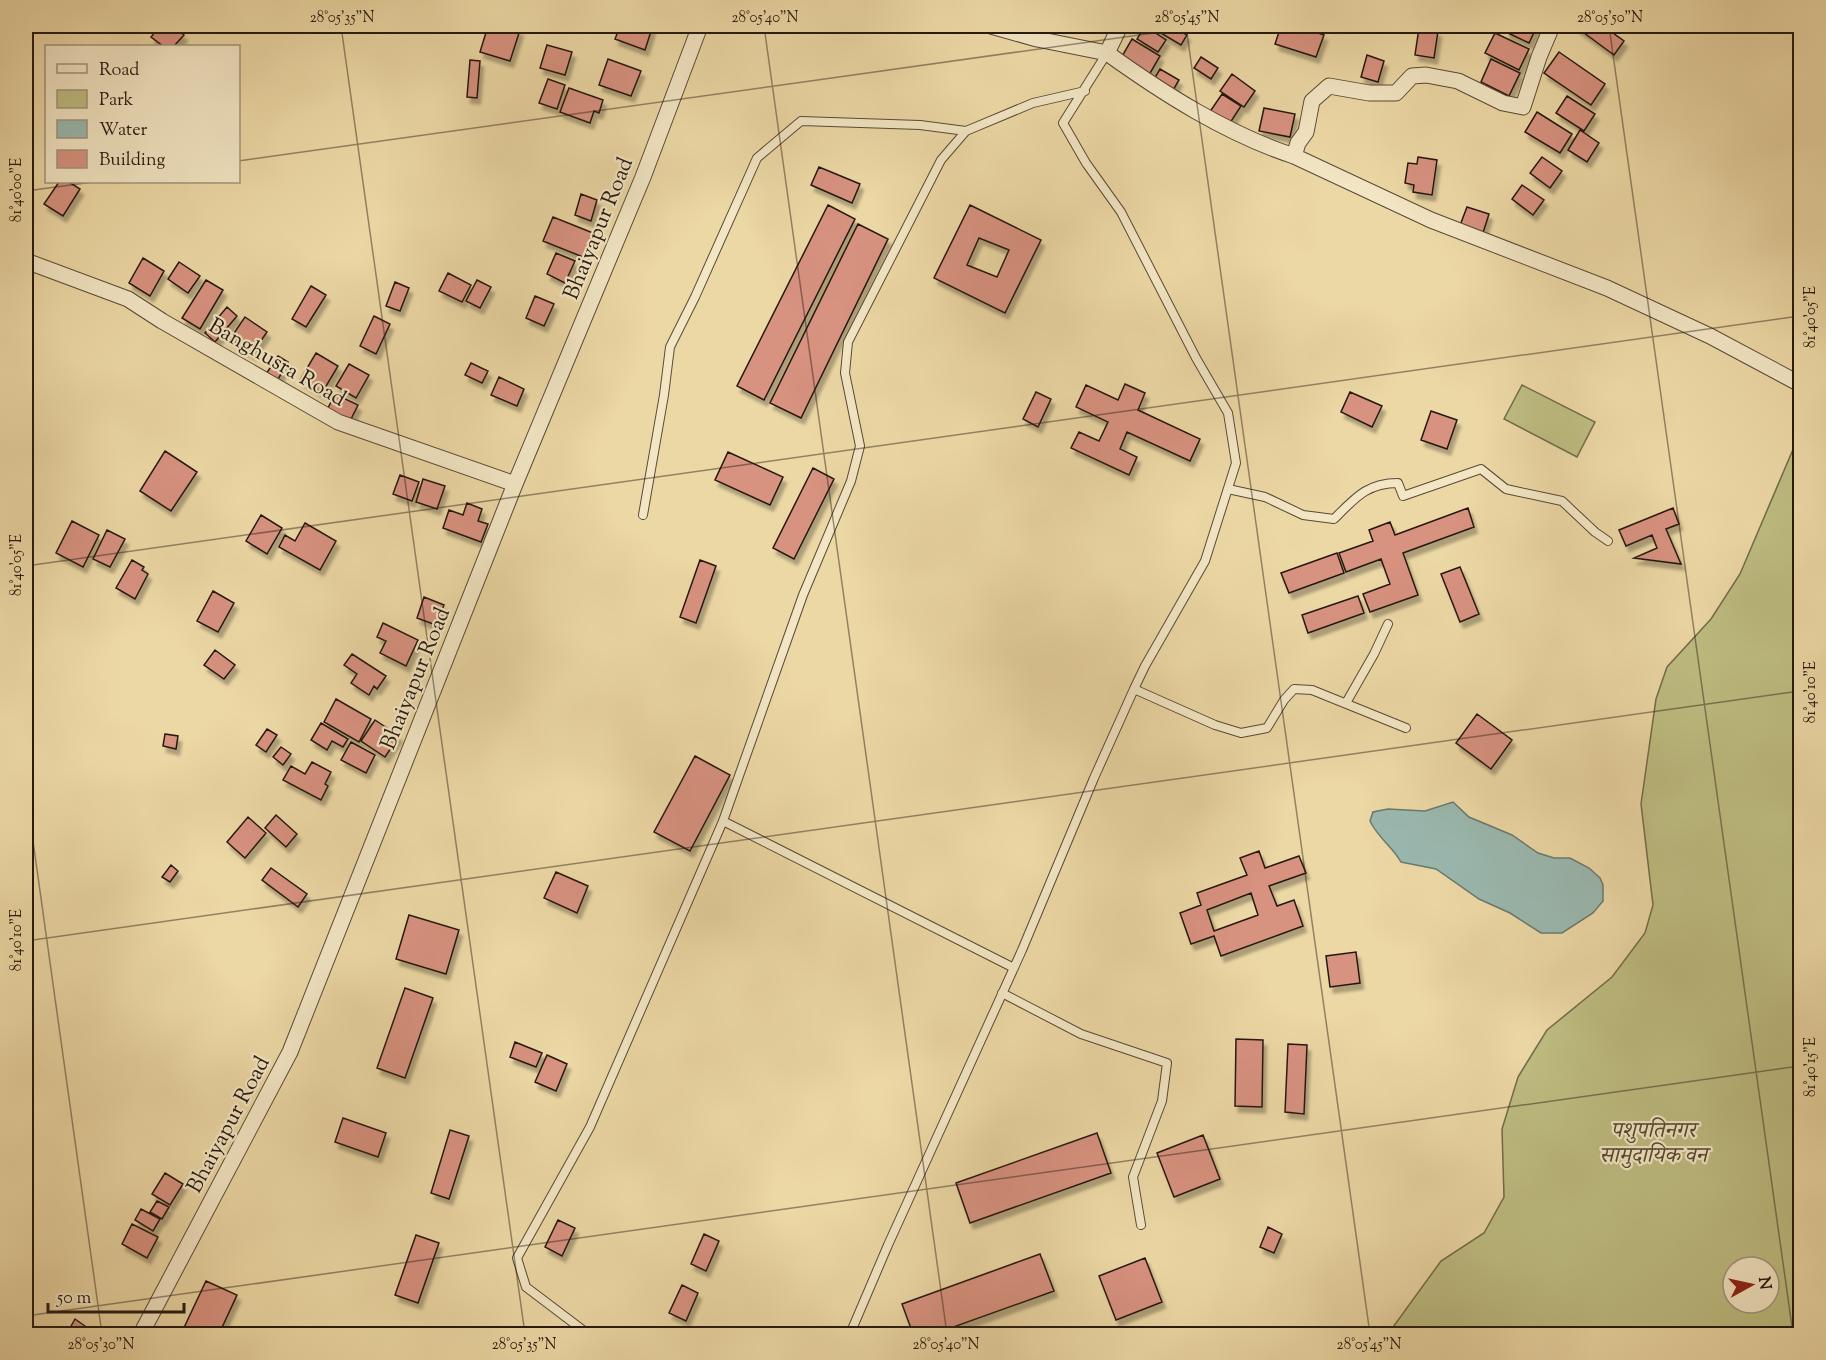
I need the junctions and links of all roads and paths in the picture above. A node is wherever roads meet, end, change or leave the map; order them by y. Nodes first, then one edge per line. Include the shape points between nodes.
1 (700, 26) edge
2 (991, 26) edge
3 (1120, 26) edge
4 (1552, 26) edge
5 (1107, 52) junction
6 (1084, 90) junction
7 (966, 131) junction
8 (1293, 156) junction
9 (26, 261) edge
10 (1800, 384) edge
11 (515, 484) junction
12 (1228, 489) junction
13 (643, 515) dead end
14 (1608, 541) dead end
15 (1388, 624) dead end
16 (1134, 689) junction
17 (1346, 703) junction
18 (1406, 728) dead end
19 (723, 821) junction
20 (1014, 968) junction
21 (1002, 993) junction
22 (1141, 1225) dead end
23 (141, 1335) edge
24 (588, 1335) edge
25 (850, 1335) edge

1 - 11 street, Bhaiyapur Road via 643,177
2 - 5 street
3 - 5 street
4 - 8 street via 1523,107 1503,103 1458,81 1426,75 1412,76 1396,93 1329,86 1312,101 1306,132
5 - 6 lane
5 - 8 street via 1235,132
6 - 7 lane via 1033,103
6 - 12 lane via 1063,123 1086,164 1121,212 1228,413 1236,463
7 - 13 lane via 920,125 801,121 757,158 670,347
7 - 19 lane via 941,160 848,342 845,373 860,446 851,481 803,595
8 - 10 street via 1431,220 1607,288
9 - 11 street, Banghusra Road via 128,299 338,423
11 - 23 street, Bhaiyapur Road via 290,1052
12 - 14 lane via 1265,497 1303,515 1334,519 1355,497 1380,483 1398,483 1403,496 1481,469 1506,489 1562,501
12 - 16 lane via 1205,561
15 - 17 lane
16 - 17 lane via 1241,733 1267,728 1294,689 1312,690
16 - 20 lane
17 - 18 lane
19 - 20 lane
19 - 24 lane via 590,1127 517,1258 526,1287
20 - 21 lane
21 - 22 lane via 1081,1035 1167,1063 1162,1101 1133,1177
21 - 25 lane

